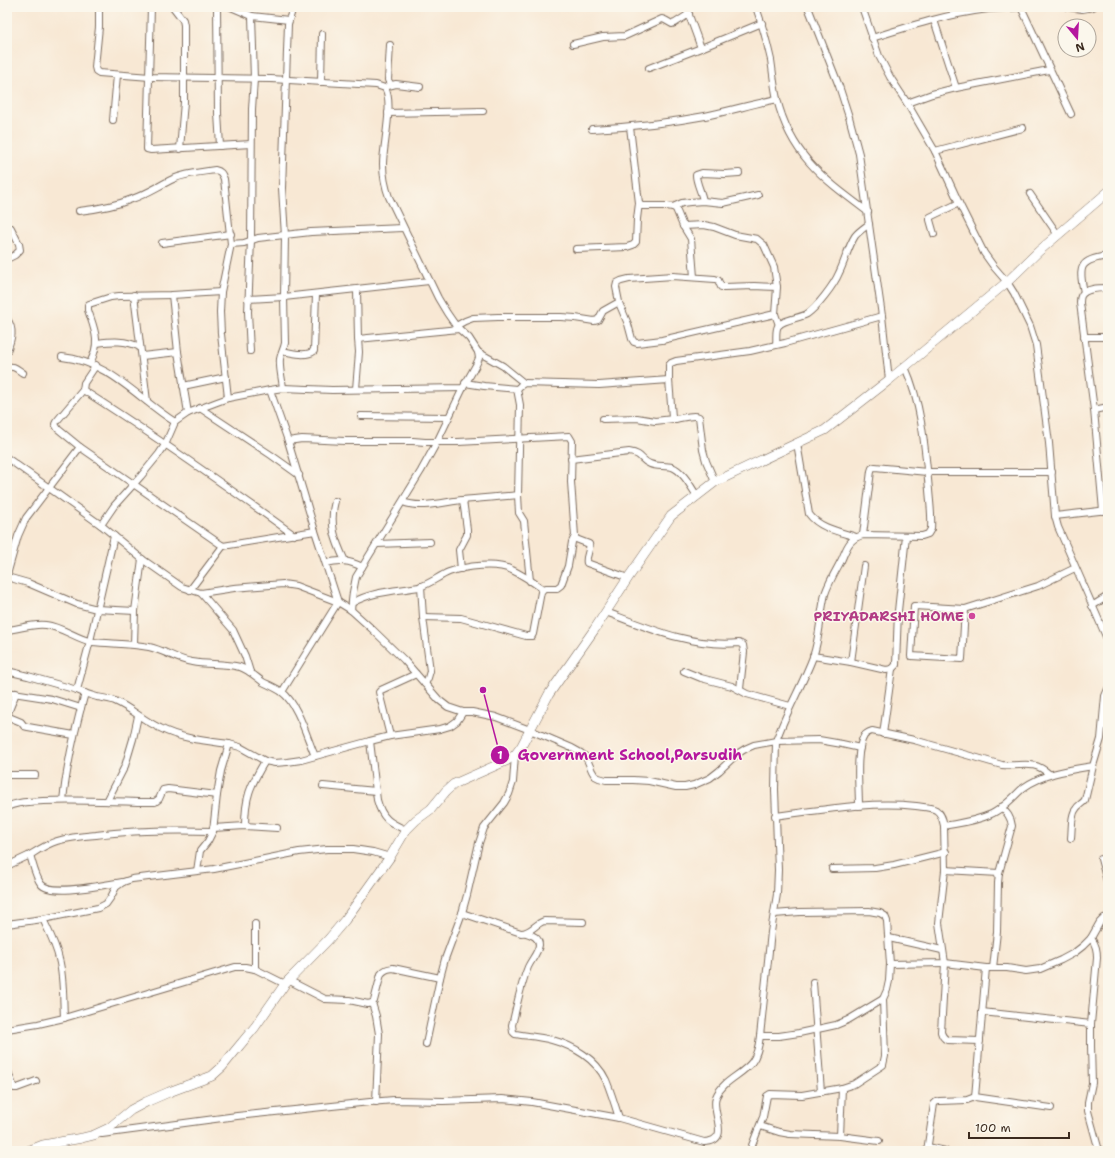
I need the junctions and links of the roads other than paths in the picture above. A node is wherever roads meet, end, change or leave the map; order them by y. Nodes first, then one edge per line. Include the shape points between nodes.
1 (99, 7) edge
2 (151, 7) edge
3 (173, 7) edge
4 (217, 7) edge
5 (231, 7) edge
6 (293, 7) edge
7 (686, 7) edge
8 (756, 7) edge
9 (808, 7) edge
10 (862, 7) edge
11 (1021, 7) edge
12 (1024, 7) edge
13 (1068, 7) edge
14 (1093, 7) edge
15 (975, 9) edge
16 (689, 14) junction
17 (252, 16) junction
18 (289, 20) junction
19 (934, 20) junction
20 (762, 23) junction
21 (322, 34) dead end
22 (872, 38) junction
23 (573, 44) dead end
24 (390, 45) dead end
25 (701, 48) junction
26 (649, 68) dead end
27 (1049, 70) junction
28 (117, 75) junction
29 (150, 77) junction
30 (184, 78) junction
31 (218, 78) junction
32 (254, 79) junction
33 (286, 81) junction
34 (321, 82) junction
35 (388, 86) junction
36 (420, 87) dead end
37 (956, 88) junction
38 (777, 99) junction
39 (907, 103) junction
40 (483, 111) dead end
41 (388, 113) junction
42 (1071, 114) dead end
43 (113, 120) dead end
44 (630, 127) junction
45 (1023, 128) dead end
46 (592, 129) dead end
47 (252, 144) junction
48 (220, 146) junction
49 (180, 149) junction
50 (935, 151) junction
51 (739, 173) dead end
52 (1108, 192) edge
53 (1030, 194) dead end
54 (758, 196) dead end
55 (703, 201) junction
56 (639, 203) junction
57 (959, 203) junction
58 (673, 207) junction
59 (78, 211) dead end
60 (868, 212) junction
61 (869, 224) junction
62 (684, 226) junction
63 (11, 228) dead end
64 (403, 228) junction
65 (231, 234) junction
66 (934, 234) dead end
67 (1058, 235) junction
68 (285, 236) junction
69 (251, 240) junction
70 (162, 243) dead end
71 (231, 244) junction
72 (576, 250) dead end
73 (1108, 256) edge
74 (7, 259) edge
75 (694, 277) junction
76 (429, 281) junction
77 (1007, 282) junction
78 (777, 287) junction
79 (1108, 288) edge
80 (357, 290) junction
81 (221, 292) junction
82 (1084, 292) junction
83 (316, 294) junction
84 (134, 295) junction
85 (172, 295) junction
86 (284, 297) junction
87 (248, 299) junction
88 (618, 303) junction
89 (775, 314) junction
90 (882, 316) junction
91 (7, 319) edge
92 (779, 326) junction
93 (457, 328) junction
94 (1084, 337) junction
95 (1108, 337) edge
96 (358, 339) junction
97 (97, 343) junction
98 (776, 344) junction
99 (140, 347) junction
100 (7, 351) edge
101 (283, 351) junction
102 (178, 352) junction
103 (250, 352) dead end
104 (478, 352) junction
105 (62, 356) dead end
106 (142, 356) junction
107 (93, 364) junction
108 (905, 367) junction
109 (7, 368) edge
110 (23, 373) dead end
111 (226, 377) junction
112 (669, 380) junction
113 (889, 380) junction
114 (524, 383) junction
115 (464, 385) junction
116 (183, 386) junction
117 (283, 388) junction
118 (356, 389) junction
119 (517, 389) junction
120 (83, 390) junction
121 (270, 390) junction
122 (228, 398) junction
123 (147, 401) junction
124 (1108, 407) edge
125 (200, 408) junction
126 (1094, 410) junction
127 (188, 413) junction
128 (361, 416) dead end
129 (449, 417) junction
130 (602, 419) dead end
131 (673, 419) junction
132 (175, 422) junction
133 (518, 439) junction
134 (288, 441) junction
135 (437, 442) junction
136 (797, 443) junction
137 (165, 445) junction
138 (80, 447) junction
139 (7, 458) edge
140 (571, 459) junction
141 (927, 472) junction
142 (1052, 472) junction
143 (299, 475) junction
144 (716, 482) junction
145 (133, 484) junction
146 (49, 488) junction
147 (518, 495) junction
148 (697, 496) junction
149 (463, 500) junction
150 (335, 501) dead end
151 (403, 502) junction
152 (1106, 510) edge
153 (1055, 516) junction
154 (101, 525) junction
155 (315, 531) junction
156 (294, 535) junction
157 (863, 535) junction
158 (114, 536) junction
159 (575, 536) junction
160 (906, 536) junction
161 (856, 537) junction
162 (430, 542) dead end
163 (377, 544) junction
164 (223, 546) junction
165 (142, 559) junction
166 (345, 561) junction
167 (326, 563) junction
168 (864, 566) dead end
169 (362, 567) junction
170 (462, 568) junction
171 (1075, 568) junction
172 (7, 576) edge
173 (628, 578) junction
174 (530, 581) junction
175 (421, 586) junction
176 (543, 589) junction
177 (190, 590) junction
178 (201, 593) junction
179 (1108, 596) edge
180 (338, 602) junction
181 (352, 603) junction
182 (1092, 606) junction
183 (965, 608) junction
184 (97, 609) junction
185 (351, 610) junction
186 (135, 611) junction
187 (606, 612) junction
188 (423, 617) junction
189 (7, 630) edge
190 (90, 641) junction
191 (1108, 641) edge
192 (134, 644) junction
193 (813, 656) junction
194 (851, 662) junction
195 (892, 670) junction
196 (7, 671) edge
197 (684, 671) dead end
198 (250, 672) junction
199 (416, 674) junction
200 (425, 684) junction
201 (740, 689) junction
202 (1108, 689) edge
203 (77, 690) junction
204 (7, 692) edge
205 (282, 692) junction
206 (16, 693) junction
207 (85, 693) junction
208 (790, 706) junction
209 (81, 708) junction
210 (463, 712) junction
211 (138, 716) junction
212 (530, 730) junction
213 (883, 734) junction
214 (74, 735) junction
215 (390, 736) junction
216 (370, 741) junction
217 (776, 741) junction
218 (229, 744) junction
219 (860, 748) junction
220 (515, 755) junction
221 (315, 756) junction
222 (265, 761) junction
223 (1093, 766) junction
224 (1049, 774) junction
225 (7, 775) edge
226 (35, 775) dead end
227 (324, 786) dead end
228 (376, 790) junction
229 (217, 795) junction
230 (63, 800) junction
231 (107, 801) junction
232 (859, 806) junction
233 (7, 807) edge
234 (1001, 807) junction
235 (775, 816) junction
236 (245, 826) junction
237 (944, 826) junction
238 (277, 828) dead end
239 (213, 829) junction
240 (406, 830) junction
241 (1071, 838) dead end
242 (946, 852) junction
243 (30, 855) junction
244 (390, 857) junction
245 (1101, 859) dead end
246 (7, 866) edge
247 (832, 869) dead end
248 (197, 870) junction
249 (946, 870) junction
250 (1000, 874) junction
251 (122, 882) junction
252 (1108, 885) edge
253 (462, 913) junction
254 (774, 914) junction
255 (1108, 917) edge
256 (43, 919) junction
257 (583, 922) dead end
258 (7, 924) edge
259 (255, 924) dead end
260 (526, 933) junction
261 (889, 938) junction
262 (1091, 938) junction
263 (942, 950) junction
264 (945, 963) junction
265 (890, 964) junction
266 (986, 968) junction
267 (993, 968) junction
268 (255, 969) junction
269 (440, 978) junction
270 (286, 982) junction
271 (813, 982) dead end
272 (883, 999) junction
273 (372, 1003) junction
274 (982, 1012) junction
275 (64, 1018) junction
276 (1092, 1024) junction
277 (7, 1029) edge
278 (816, 1029) junction
279 (760, 1036) junction
280 (980, 1041) junction
281 (426, 1044) dead end
282 (7, 1069) edge
283 (36, 1081) dead end
284 (842, 1088) junction
285 (821, 1092) junction
286 (975, 1097) junction
287 (376, 1102) junction
288 (1051, 1108) dead end
289 (619, 1118) junction
290 (760, 1126) junction
291 (94, 1135) junction
292 (840, 1136) junction
293 (879, 1141) dead end
294 (751, 1148) dead end
295 (927, 1149) edge
296 (1108, 1150) edge
297 (28, 1151) edge
298 (945, 1151) edge
299 (1097, 1151) edge
300 (1104, 1151) edge

1 - 28 street via 96,71
2 - 29 street
3 - 30 street via 184,25
4 - 31 street
5 - 17 street
6 - 18 street
7 - 16 street
8 - 20 street
9 - 60 street via 849,117 859,154
10 - 22 street
11 - 12 street
11 - 15 street
11 - 27 street
13 - 14 street
15 - 19 street
16 - 23 street via 675,24 662,19 625,36 603,37
16 - 25 street
17 - 18 street
17 - 32 street
18 - 33 street
19 - 22 street
19 - 37 street
20 - 25 street
20 - 38 street
21 - 34 street
22 - 39 street via 890,77
24 - 35 street
25 - 26 street
27 - 37 street
27 - 42 street
28 - 29 street
28 - 43 street
29 - 30 street
29 - 49 street via 147,149
30 - 31 street
30 - 49 street via 184,118
31 - 32 street
31 - 48 street
32 - 33 street
32 - 47 street
33 - 34 street
33 - 68 street via 282,188
34 - 35 street
35 - 36 street via 402,84
35 - 41 street
37 - 39 street
38 - 44 street via 706,116
38 - 60 street via 796,146 811,165 828,182
39 - 50 street
40 - 41 street
41 - 64 street via 383,160 384,182
44 - 46 street
44 - 56 street
45 - 50 street
47 - 48 street
47 - 69 street
48 - 49 street
50 - 57 street
51 - 55 street via 696,175
52 - 67 main road
53 - 67 street
54 - 55 street via 723,203
55 - 58 street via 682,203
56 - 58 street via 641,206
56 - 72 street via 637,236 633,245
57 - 66 street via 930,217
57 - 77 street via 984,253
58 - 62 street
59 - 65 street via 119,204 186,174 215,170 223,174
60 - 61 street
61 - 90 street
61 - 92 street via 856,236 830,289 815,307
62 - 75 street via 691,239
62 - 78 street via 714,226 735,235 757,239 769,254
63 - 74 street via 20,250
64 - 68 street via 331,230
64 - 76 street
65 - 70 street
65 - 71 street
67 - 77 main road
68 - 69 street
68 - 86 street
69 - 71 street
69 - 87 street
71 - 81 street
73 - 82 street via 1089,260 1083,265 1081,273
75 - 78 street via 718,280 721,287
75 - 88 street via 674,276 621,281 616,287
76 - 80 street
76 - 93 street
77 - 108 main road
77 - 142 street via 1030,326 1036,345
78 - 89 street
79 - 82 street
80 - 83 street
80 - 96 street
81 - 85 street
81 - 111 street via 221,334
82 - 94 street via 1080,303
83 - 86 street
83 - 101 street via 314,351 305,354
84 - 85 street
84 - 97 street via 111,297 88,306
84 - 99 street
85 - 102 street
86 - 87 street
86 - 101 street
87 - 103 street
88 - 89 street via 632,339 637,343 662,340
88 - 93 street via 603,311 598,320 594,321 562,317 473,318
89 - 92 street
90 - 98 street
90 - 113 street
91 - 100 street via 12,333
92 - 98 street
93 - 96 street
93 - 104 street via 469,338
94 - 95 street
94 - 126 street
96 - 118 street
97 - 99 street via 124,342
97 - 107 street
98 - 112 street via 750,351 676,361 669,365
99 - 106 street
101 - 117 street via 280,363
102 - 106 street
102 - 116 street
104 - 114 street via 503,366
104 - 115 street via 479,358
105 - 107 street
106 - 123 street
107 - 120 street
107 - 123 street
108 - 113 main road
108 - 141 street via 917,402
109 - 110 street via 12,366
111 - 116 street
111 - 122 street
112 - 114 street via 599,385
112 - 131 street
113 - 136 main road via 825,430
114 - 119 street
115 - 118 street
115 - 119 street
115 - 129 street
116 - 127 street
117 - 118 street
117 - 121 street
119 - 133 street via 520,405
120 - 137 street
120 - 138 street via 55,424
121 - 122 street
121 - 134 street
122 - 125 street
123 - 132 street
124 - 126 street
125 - 127 street
125 - 143 street
126 - 152 street
127 - 132 street
128 - 129 street
129 - 135 street
130 - 131 street
131 - 144 street via 699,417 703,450
132 - 137 street
133 - 135 street
133 - 140 street via 569,436 572,441
133 - 147 street
134 - 135 street via 302,439
134 - 143 street
135 - 151 street
136 - 144 main road
136 - 161 street via 809,514 820,525
137 - 145 street
137 - 156 street
138 - 145 street
138 - 146 street
139 - 146 street
140 - 148 street via 634,453 652,465 679,471
140 - 159 street
141 - 142 street
141 - 157 street via 872,468
141 - 160 street via 931,529 928,534 922,536
142 - 153 street
143 - 155 street
144 - 148 main road
145 - 154 street
145 - 164 street
146 - 154 street
146 - 172 street via 26,518
147 - 149 street
147 - 174 street via 519,513 524,521
148 - 173 main road via 671,516
149 - 151 street via 421,505
149 - 170 street via 467,535 459,550
150 - 166 street via 332,522 336,542
151 - 163 street
152 - 153 street
153 - 171 street
154 - 158 street
155 - 156 street
155 - 167 street
156 - 164 street
157 - 160 street
157 - 161 street
158 - 165 street
158 - 184 street
159 - 173 street via 590,546 587,563
159 - 176 street via 561,584 557,588
160 - 195 street via 900,583 896,665
161 - 193 street via 849,543 829,582
162 - 163 street
163 - 169 street
164 - 177 street
165 - 177 street
165 - 186 street
166 - 167 street
166 - 169 street
167 - 180 street
168 - 194 street
169 - 181 street via 356,577
170 - 174 street via 496,566 511,569
170 - 175 street
171 - 182 street
171 - 183 street via 1038,586
172 - 184 street via 77,604
173 - 187 main road
174 - 176 street
175 - 181 street via 372,594
175 - 188 street
176 - 188 street via 533,634 529,636 461,618
177 - 178 street
178 - 180 street via 283,584 296,586
178 - 198 street via 233,630
179 - 182 street
180 - 185 street
180 - 205 street
181 - 185 street
182 - 191 street
183 - 183 street via 962,659 911,656 914,606
184 - 186 street
184 - 190 street
185 - 199 street
186 - 192 street
187 - 201 street via 694,641 742,645 744,652
187 - 212 main road via 549,694
188 - 200 street via 430,671
189 - 190 street via 45,625
190 - 192 street
190 - 203 street
192 - 198 street via 150,647 181,660 227,665
193 - 194 street
193 - 208 street
194 - 195 street
195 - 213 street
196 - 203 street
197 - 201 street
198 - 205 street
199 - 200 street
199 - 215 street via 379,692
200 - 210 street via 448,707
201 - 208 street via 747,694
202 - 223 street via 1105,696 1101,739
203 - 207 street
204 - 206 street
205 - 221 street via 296,711
206 - 209 street via 52,699
206 - 214 street via 8,713 9,717 28,727
207 - 209 street
207 - 211 street via 114,700
208 - 217 street
209 - 214 street
210 - 212 street via 496,717
210 - 215 street via 450,726
211 - 218 street via 161,729 182,736
211 - 231 street via 125,766
212 - 217 street via 581,753 586,757 595,776 599,778 649,781 676,787 694,785 719,771 745,749
212 - 220 main road
213 - 219 street via 868,732
213 - 224 street via 914,740 1002,765 1036,766
214 - 230 street via 66,770
215 - 216 street
216 - 221 street
216 - 228 street
217 - 219 street via 819,740
217 - 235 street
218 - 222 street
218 - 229 street
219 - 232 street
220 - 240 main road via 454,784 431,809
220 - 253 street via 513,782 509,794 484,828
221 - 222 street via 287,762
222 - 236 street via 248,795
223 - 224 street
223 - 241 street via 1085,800 1074,813
224 - 234 street via 1025,788
225 - 226 street
227 - 228 street
228 - 240 street via 379,809 385,818
229 - 231 street via 168,788 163,790 155,802
229 - 239 street
230 - 231 street
230 - 233 street via 21,802
232 - 235 street
232 - 237 street via 886,804 932,808 941,816
234 - 237 street via 990,815
234 - 250 street via 1009,814 1012,826
235 - 254 street via 778,870
236 - 238 street
236 - 239 street
237 - 242 street
239 - 243 street via 120,832 74,838 44,846
239 - 248 street via 200,851
240 - 244 main road
242 - 247 street via 875,868
242 - 249 street
243 - 246 street
243 - 251 street via 41,884 48,888 70,890
244 - 248 street via 353,849 326,849
244 - 270 main road via 345,920
245 - 252 street
248 - 251 street
249 - 250 street
249 - 263 street via 939,923
250 - 267 street
251 - 256 street via 102,906
253 - 260 street via 521,934
253 - 269 street
254 - 261 street via 869,911 880,913 887,921
254 - 279 street
255 - 262 street via 1100,922
256 - 258 street
256 - 275 street via 59,960
257 - 260 street via 544,921
259 - 268 street
260 - 289 street via 534,936 539,944 523,982 512,1025 513,1032 567,1045 596,1064 605,1079
261 - 263 street
261 - 265 street
262 - 267 street via 1074,953 1040,969 1026,971
262 - 276 street via 1097,948
263 - 264 street
264 - 265 street
264 - 266 street
264 - 280 street via 942,1036 947,1040
265 - 272 street via 889,981
266 - 267 street
266 - 274 street
268 - 270 street
268 - 275 street via 245,966 222,970
269 - 273 street via 393,968 384,970
269 - 281 street
270 - 273 street via 325,999
270 - 291 main road via 255,1027 212,1076 146,1102 131,1110 109,1128
271 - 278 street
272 - 278 street via 848,1020
272 - 284 street via 883,1065 854,1084
273 - 287 street via 379,1034
274 - 276 street
274 - 280 street
275 - 277 street
276 - 299 street via 1092,1084 1088,1111
278 - 279 street via 779,1036
278 - 285 street
279 - 289 street via 756,1056 751,1063 724,1086 716,1097 714,1105 719,1133 711,1142
280 - 286 street
282 - 283 street via 14,1088
284 - 285 street
284 - 292 street
285 - 290 street via 802,1095 770,1094 766,1099
286 - 288 street
286 - 295 street via 936,1102
287 - 289 street via 532,1102
287 - 291 street via 237,1116
290 - 292 street via 790,1134
290 - 294 street
291 - 297 main road via 43,1145
292 - 293 street
295 - 298 street
296 - 300 street

